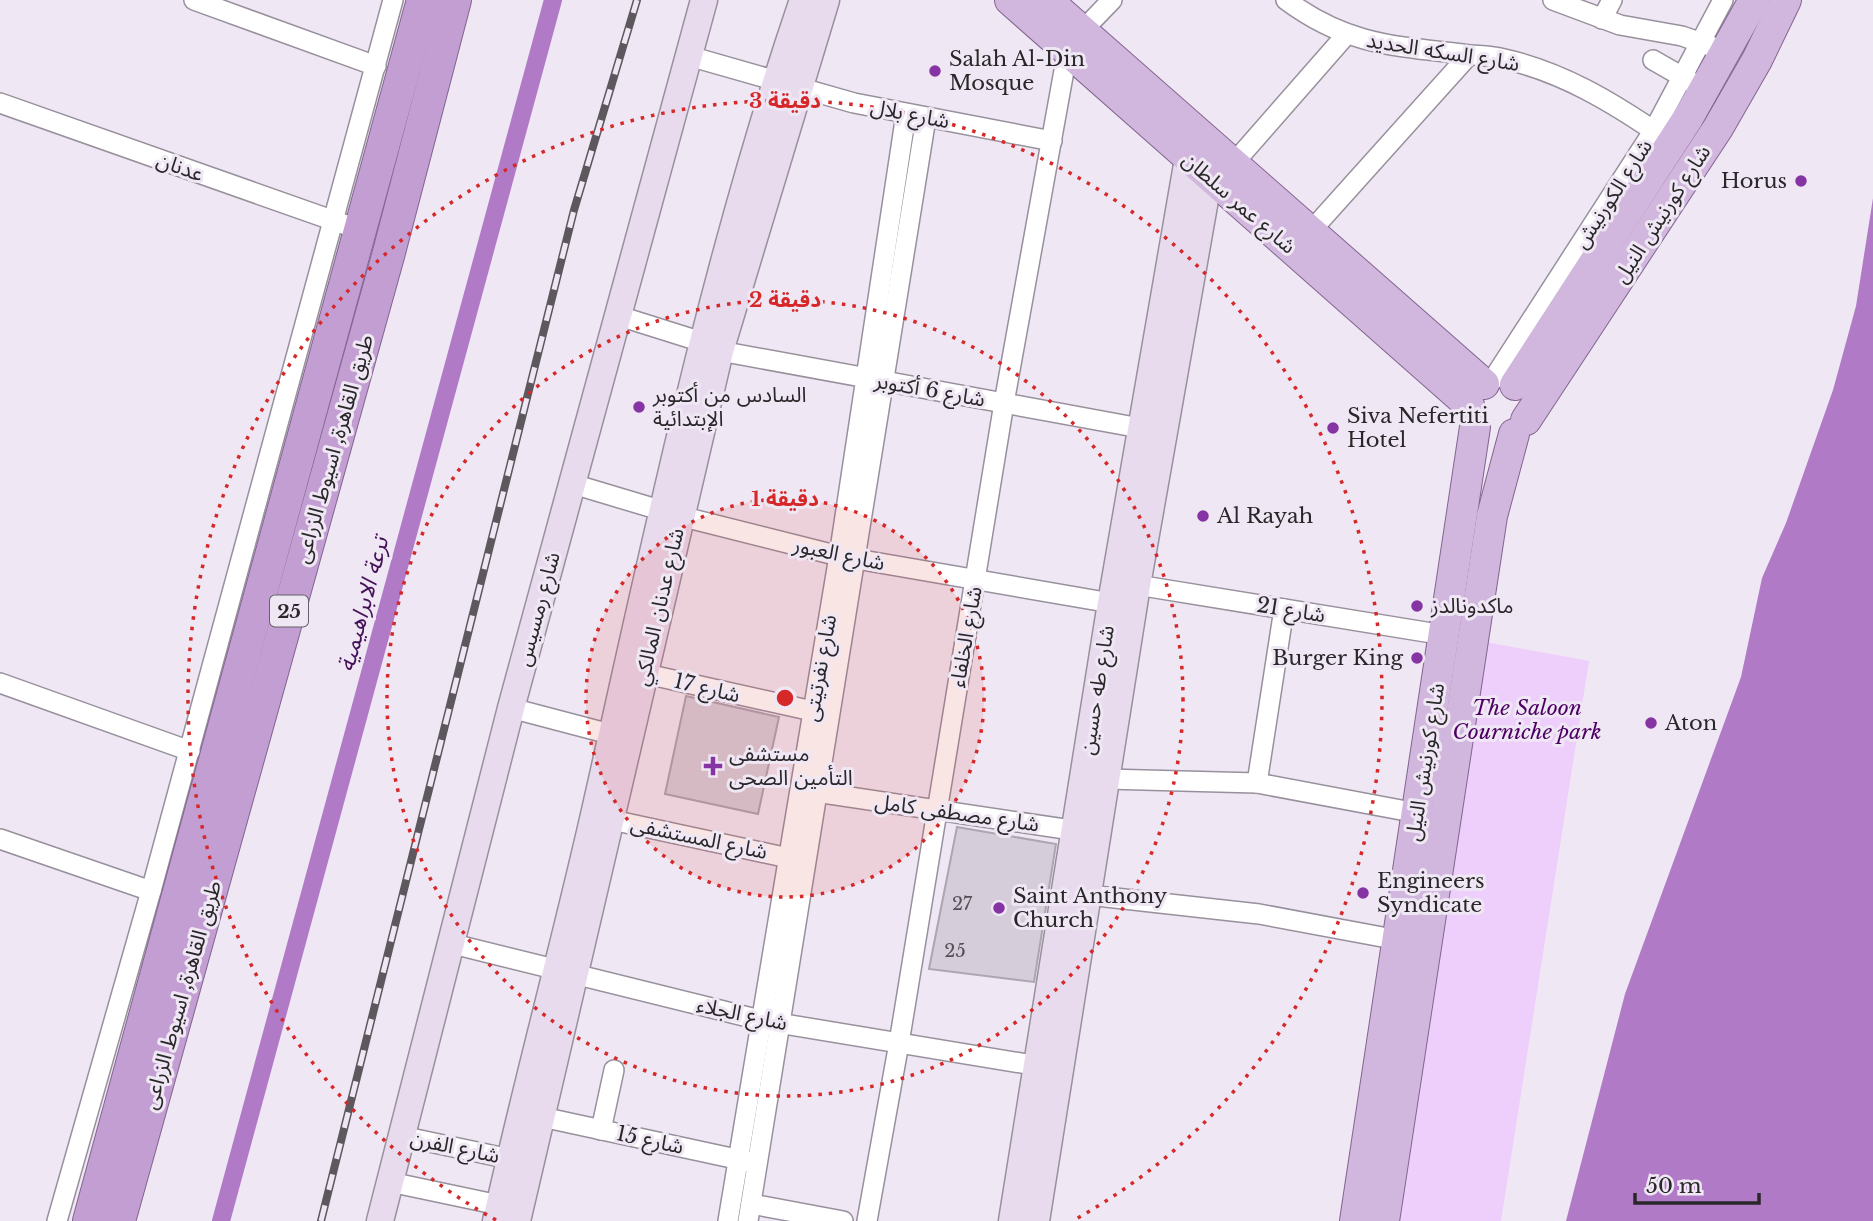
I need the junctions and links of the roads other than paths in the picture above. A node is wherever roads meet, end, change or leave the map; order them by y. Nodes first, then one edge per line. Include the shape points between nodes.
1 (194, 0) edge
2 (393, 0) edge
3 (423, 0) edge
4 (455, 0) edge
5 (704, 0) edge
6 (803, 0) edge
7 (826, 0) edge
8 (1010, 0) edge
9 (1047, 0) edge
10 (1111, 0) edge
11 (1286, 0) edge
12 (1612, 0) edge
13 (1723, 0) edge
14 (1754, 0) edge
15 (1786, 0) edge
16 (1558, 1) edge
17 (1602, 19) junction
18 (1346, 35) junction
19 (1075, 42) junction
20 (1714, 48) junction
21 (1469, 55) junction
22 (689, 56) junction
23 (1653, 60) dead end
24 (376, 66) junction
25 (787, 83) junction
26 (1695, 84) junction
27 (0, 103) edge
28 (906, 114) junction
29 (926, 118) junction
30 (1663, 137) junction
31 (1052, 141) junction
32 (1203, 180) junction
33 (349, 232) junction
34 (1310, 232) junction
35 (388, 256) junction
36 (616, 315) junction
37 (711, 347) junction
38 (874, 380) junction
39 (1487, 396) junction
40 (1004, 403) junction
41 (1520, 427) junction
42 (1140, 428) junction
43 (573, 484) junction
44 (670, 513) junction
45 (848, 558) junction
46 (975, 582) junction
47 (1137, 585) junction
48 (1111, 603) junction
49 (1284, 609) junction
50 (1444, 635) junction
51 (635, 671) junction
52 (0, 683) edge
53 (511, 708) junction
54 (822, 714) junction
55 (620, 736) junction
56 (190, 751) junction
57 (1106, 779) junction
58 (1257, 783) junction
59 (816, 792) junction
60 (937, 810) junction
61 (1416, 813) junction
62 (603, 818) junction
63 (1087, 832) junction
64 (0, 839) edge
65 (796, 860) junction
66 (151, 891) junction
67 (1088, 895) junction
68 (1398, 940) junction
69 (449, 943) junction
70 (1428, 946) junction
71 (567, 971) junction
72 (769, 1021) junction
73 (899, 1043) junction
74 (1039, 1066) junction
75 (614, 1070) dead end
76 (542, 1117) junction
77 (601, 1130) junction
78 (401, 1136) junction
79 (510, 1159) junction
80 (738, 1160) junction
81 (758, 1164) junction
82 (115, 1180) junction
83 (390, 1182) junction
84 (750, 1213) edge
85 (504, 1216) edge
86 (57, 1221) edge
87 (89, 1221) edge
88 (119, 1221) edge
89 (380, 1221) edge
90 (728, 1221) edge
91 (843, 1221) edge
92 (867, 1221) edge
93 (1012, 1221) edge
94 (1036, 1221) edge
95 (1355, 1221) edge
96 (1384, 1221) edge

1 - 24 street
2 - 24 street, طريق القاهرة, اسيوط الزراعى
3 - 33 highway, طريق القاهرة, اسيوط الزراعى / 25
4 - 35 highway, طريق القاهرة, اسيوط الزراعى / 25
5 - 22 main road, شارع رمسيس
6 - 25 main road, شارع عدنان المالكي
7 - 25 main road, شارع عدنان المالكي
8 - 19 main road, شارع عمر سلطان
9 - 19 main road, شارع عمر سلطان
10 - 19 street
11 - 18 street, شارع السكه الحديد
12 - 17 street
13 - 20 street
14 - 20 main road, شارع كورنيش النيل
15 - 41 main road, شارع كورنيش النيل via 1718,128
16 - 17 street
17 - 20 street
18 - 21 street, شارع السكه الحديد via 1377,44
18 - 32 street
19 - 31 street, شارع الخلفاء
19 - 32 main road, شارع عمر سلطان
19 - 32 main road, شارع عمر سلطان
20 - 26 main road, شارع كورنيش النيل
21 - 30 street, شارع السكه الحديد via 1497,57 1561,77 1592,91
21 - 34 street
22 - 25 street, شارع بلال
22 - 36 main road, شارع رمسيس
23 - 26 street
24 - 33 street, طريق القاهرة, اسيوط الزراعى
25 - 28 street, شارع بلال
25 - 37 main road, شارع عدنان المالكي
26 - 30 main road, شارع كورنيش النيل
27 - 33 street, عدنان
28 - 29 street, شارع بلال
28 - 38 street, شارع نفرتيتى
29 - 31 street, شارع بلال
29 - 38 street, شارع نفرتيتى
30 - 39 main road, شارع كورنيش النيل
31 - 40 street, شارع الخلفاء
32 - 34 main road, شارع عمر سلطان
32 - 39 main road, شارع عمر سلطان
32 - 42 main road, شارع طه حسين
32 - 47 main road, شارع طه حسين
33 - 35 highway
33 - 56 street, طريق القاهرة, اسيوط الزراعى
33 - 82 highway, طريق القاهرة, اسيوط الزراعى / 25
34 - 39 main road, شارع عمر سلطان
35 - 82 highway, طريق القاهرة, اسيوط الزراعى / 25
36 - 37 street, شارع 6 أكتوبر
36 - 43 main road, شارع رمسيس
37 - 38 street, شارع 6 أكتوبر
37 - 44 main road, شارع عدنان المالكي
38 - 40 street, شارع 6 أكتوبر
38 - 45 street, شارع نفرتيتى
39 - 41 main road via 1525,397
39 - 41 main road via 1493,438
39 - 50 main road, شارع كورنيش النيل
40 - 42 street, شارع 6 أكتوبر
40 - 46 street, شارع الخلفاء
41 - 70 main road, شارع كورنيش النيل via 1492,516
42 - 48 main road, شارع طه حسين
43 - 44 street, شارع العبور
43 - 53 main road, شارع رمسيس
44 - 45 street, شارع العبور
44 - 51 main road, شارع عدنان المالكي
45 - 46 street, شارع العبور
45 - 54 street, شارع نفرتيتى
46 - 48 street, شارع العبور
46 - 60 street, شارع الخلفاء
47 - 49 street, شارع 21
47 - 57 main road, شارع طه حسين
48 - 63 main road, شارع طه حسين
49 - 50 street, شارع 21
49 - 58 street
50 - 61 main road, شارع كورنيش النيل
51 - 54 street, شارع 17
51 - 55 main road, شارع عدنان المالكي
52 - 56 street
53 - 55 street
53 - 69 main road, شارع رمسيس
54 - 59 street, شارع نفرتيتى
54 - 65 street, شارع نفرتيتى
55 - 62 main road, شارع عدنان المالكي
56 - 66 street, طريق القاهرة, اسيوط الزراعى
57 - 58 street
57 - 63 main road, شارع طه حسين
58 - 61 street
59 - 60 street, شارع مصطفى كامل
59 - 65 street, شارع نفرتيتى
60 - 63 street, شارع مصطفى كامل
60 - 73 street, شارع الخلفاء
61 - 68 main road, شارع كورنيش النيل
62 - 65 street, شارع المستشفى
62 - 71 main road, شارع عدنان المالكي
63 - 67 main road, شارع طه حسين
63 - 74 main road, شارع طه حسين
64 - 66 street
65 - 72 street, شارع نفرتيتى
66 - 86 street, طريق القاهرة, اسيوط الزراعى
67 - 68 street via 1259,914
67 - 94 main road, شارع طه حسين
68 - 70 street
68 - 95 main road, شارع كورنيش النيل
69 - 71 street, شارع الجلاء
69 - 78 main road, شارع رمسيس
70 - 96 main road, شارع كورنيش النيل
71 - 72 street, شارع الجلاء
71 - 76 main road, شارع عدنان المالكي
71 - 79 main road, شارع عدنان المالكي
72 - 73 street, شارع الجلاء
72 - 80 street, شارع نفرتيتى
72 - 81 street, شارع نفرتيتى
73 - 74 street, شارع الجلاء
73 - 92 street, شارع الخلفاء
74 - 93 main road, شارع طه حسين
75 - 77 street
76 - 77 street, شارع 15
76 - 85 main road, شارع عدنان المالكي
77 - 80 street, شارع 15
78 - 79 street, شارع الفرن
78 - 83 main road, شارع رمسيس
79 - 85 main road, شارع عدنان المالكي
80 - 81 street, شارع 15
80 - 90 street, شارع نفرتيتى
81 - 84 street, شارع نفرتيتى
82 - 87 highway, طريق القاهرة, اسيوط الزراعى / 25
82 - 88 highway, طريق القاهرة, اسيوط الزراعى / 25
83 - 85 street
83 - 89 main road, شارع رمسيس
84 - 91 street

